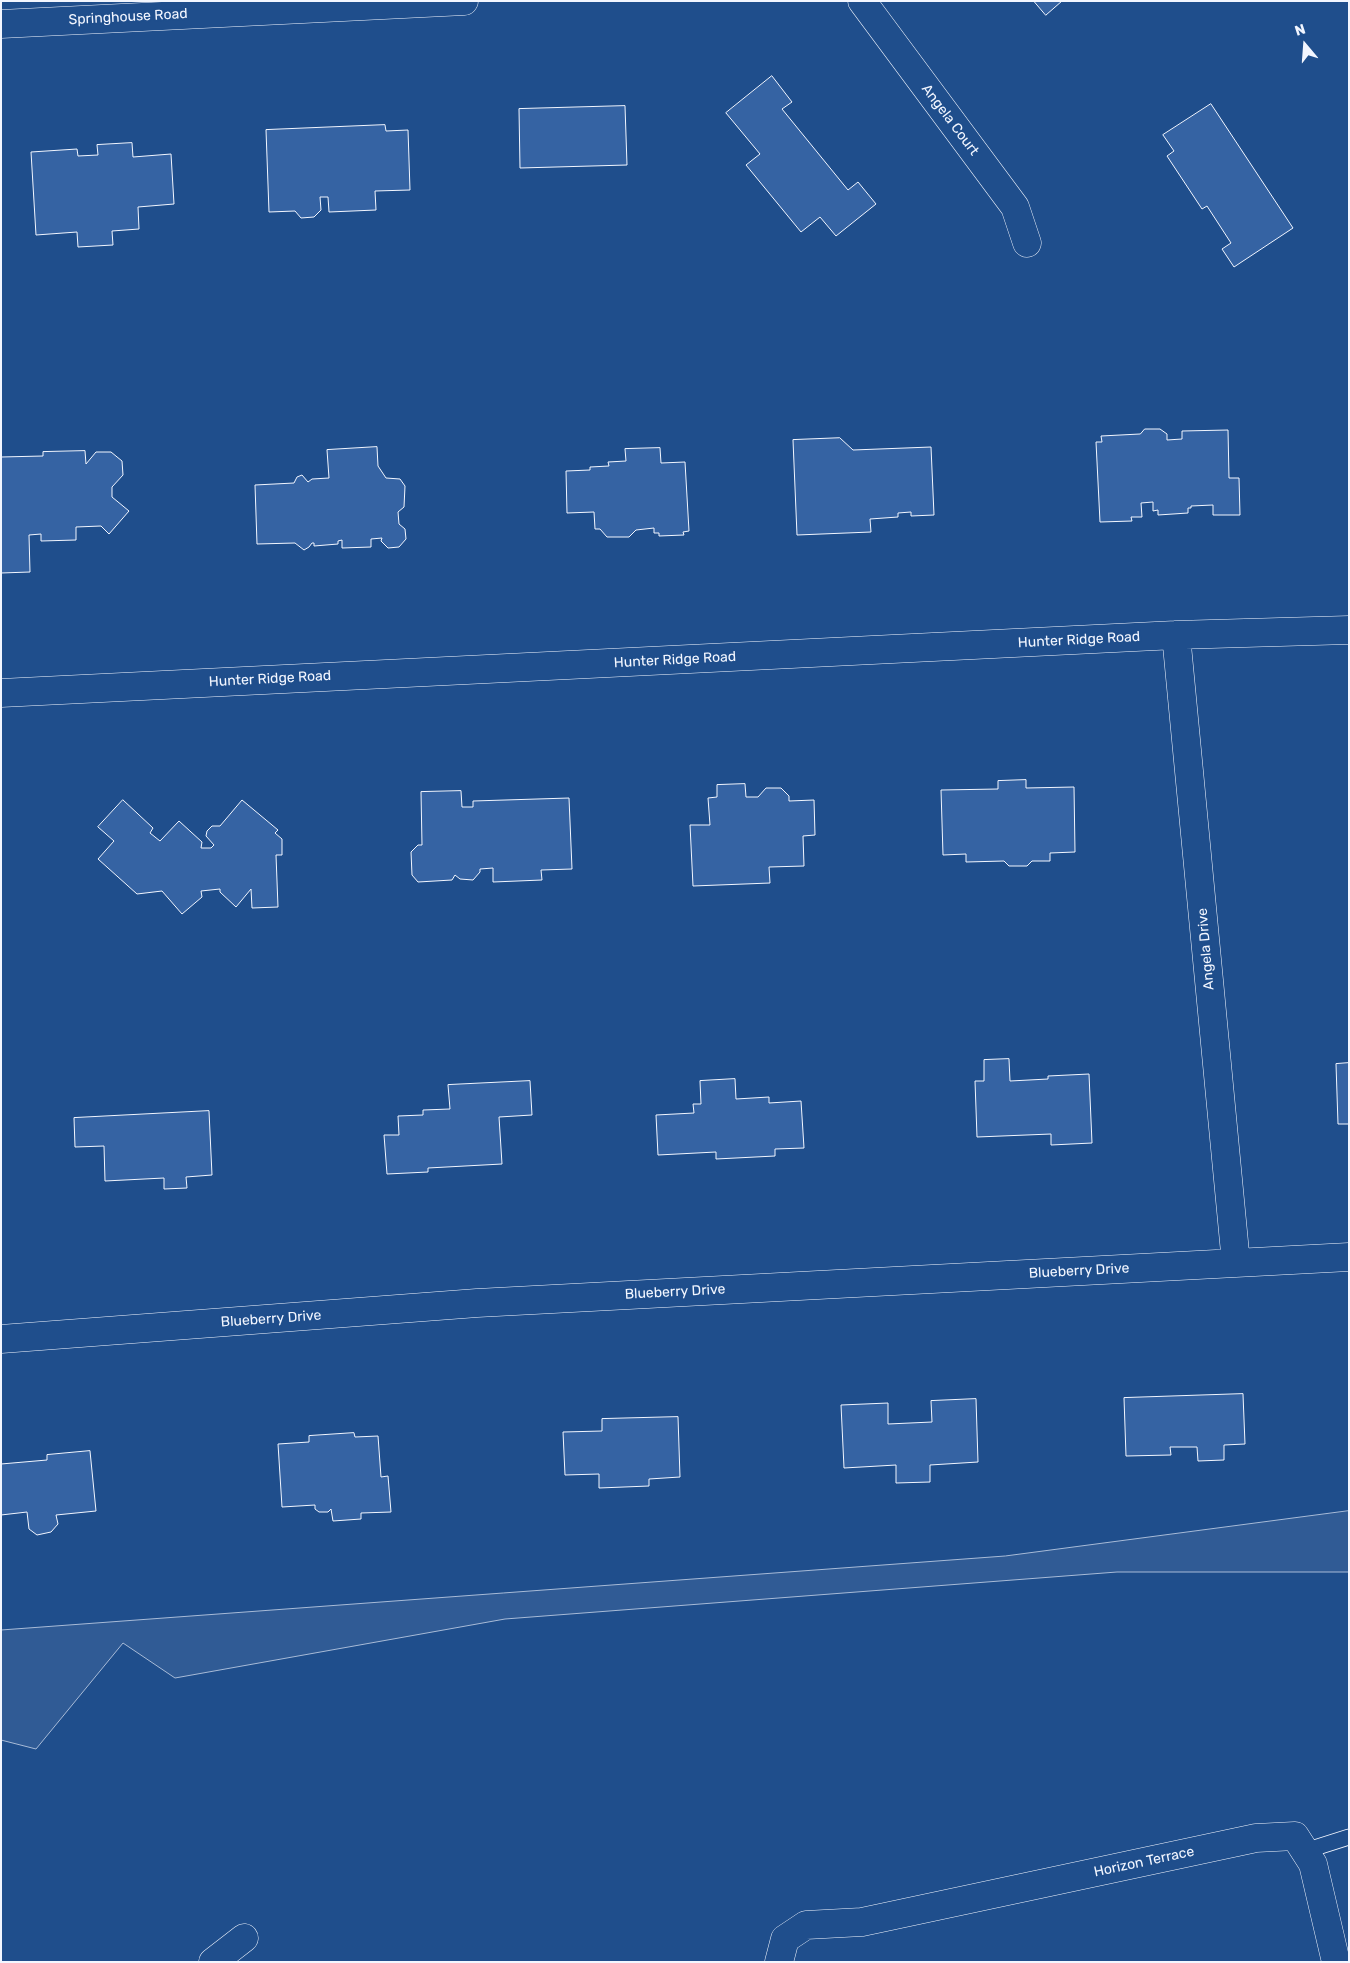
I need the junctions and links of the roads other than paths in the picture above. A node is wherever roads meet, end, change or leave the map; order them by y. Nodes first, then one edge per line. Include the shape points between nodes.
1 (464, 1) edge
2 (862, 1) edge
3 (1, 24) edge
4 (1027, 243) dead end
5 (1349, 630) edge
6 (1176, 635) junction
7 (1, 693) edge
8 (1349, 1257) edge
9 (1236, 1263) junction
10 (1, 1339) edge
11 (1349, 1837) edge
12 (1305, 1850) junction
13 (244, 1938) dead end
14 (213, 1962) edge
15 (779, 1962) edge
16 (1336, 1962) edge

1 - 3 street, Springhouse Road
2 - 4 street, Angela Court via 1015,207
5 - 6 street, Hunter Ridge Road
6 - 7 street, Hunter Ridge Road
6 - 9 street, Angela Drive
8 - 9 street, Blueberry Drive
9 - 10 street, Blueberry Drive via 487,1302
11 - 12 lane
12 - 15 street, Horizon Terrace via 1295,1836 1256,1838 862,1922 806,1925 786,1939
12 - 16 street, Horizon Terrace via 1313,1864
13 - 14 street

